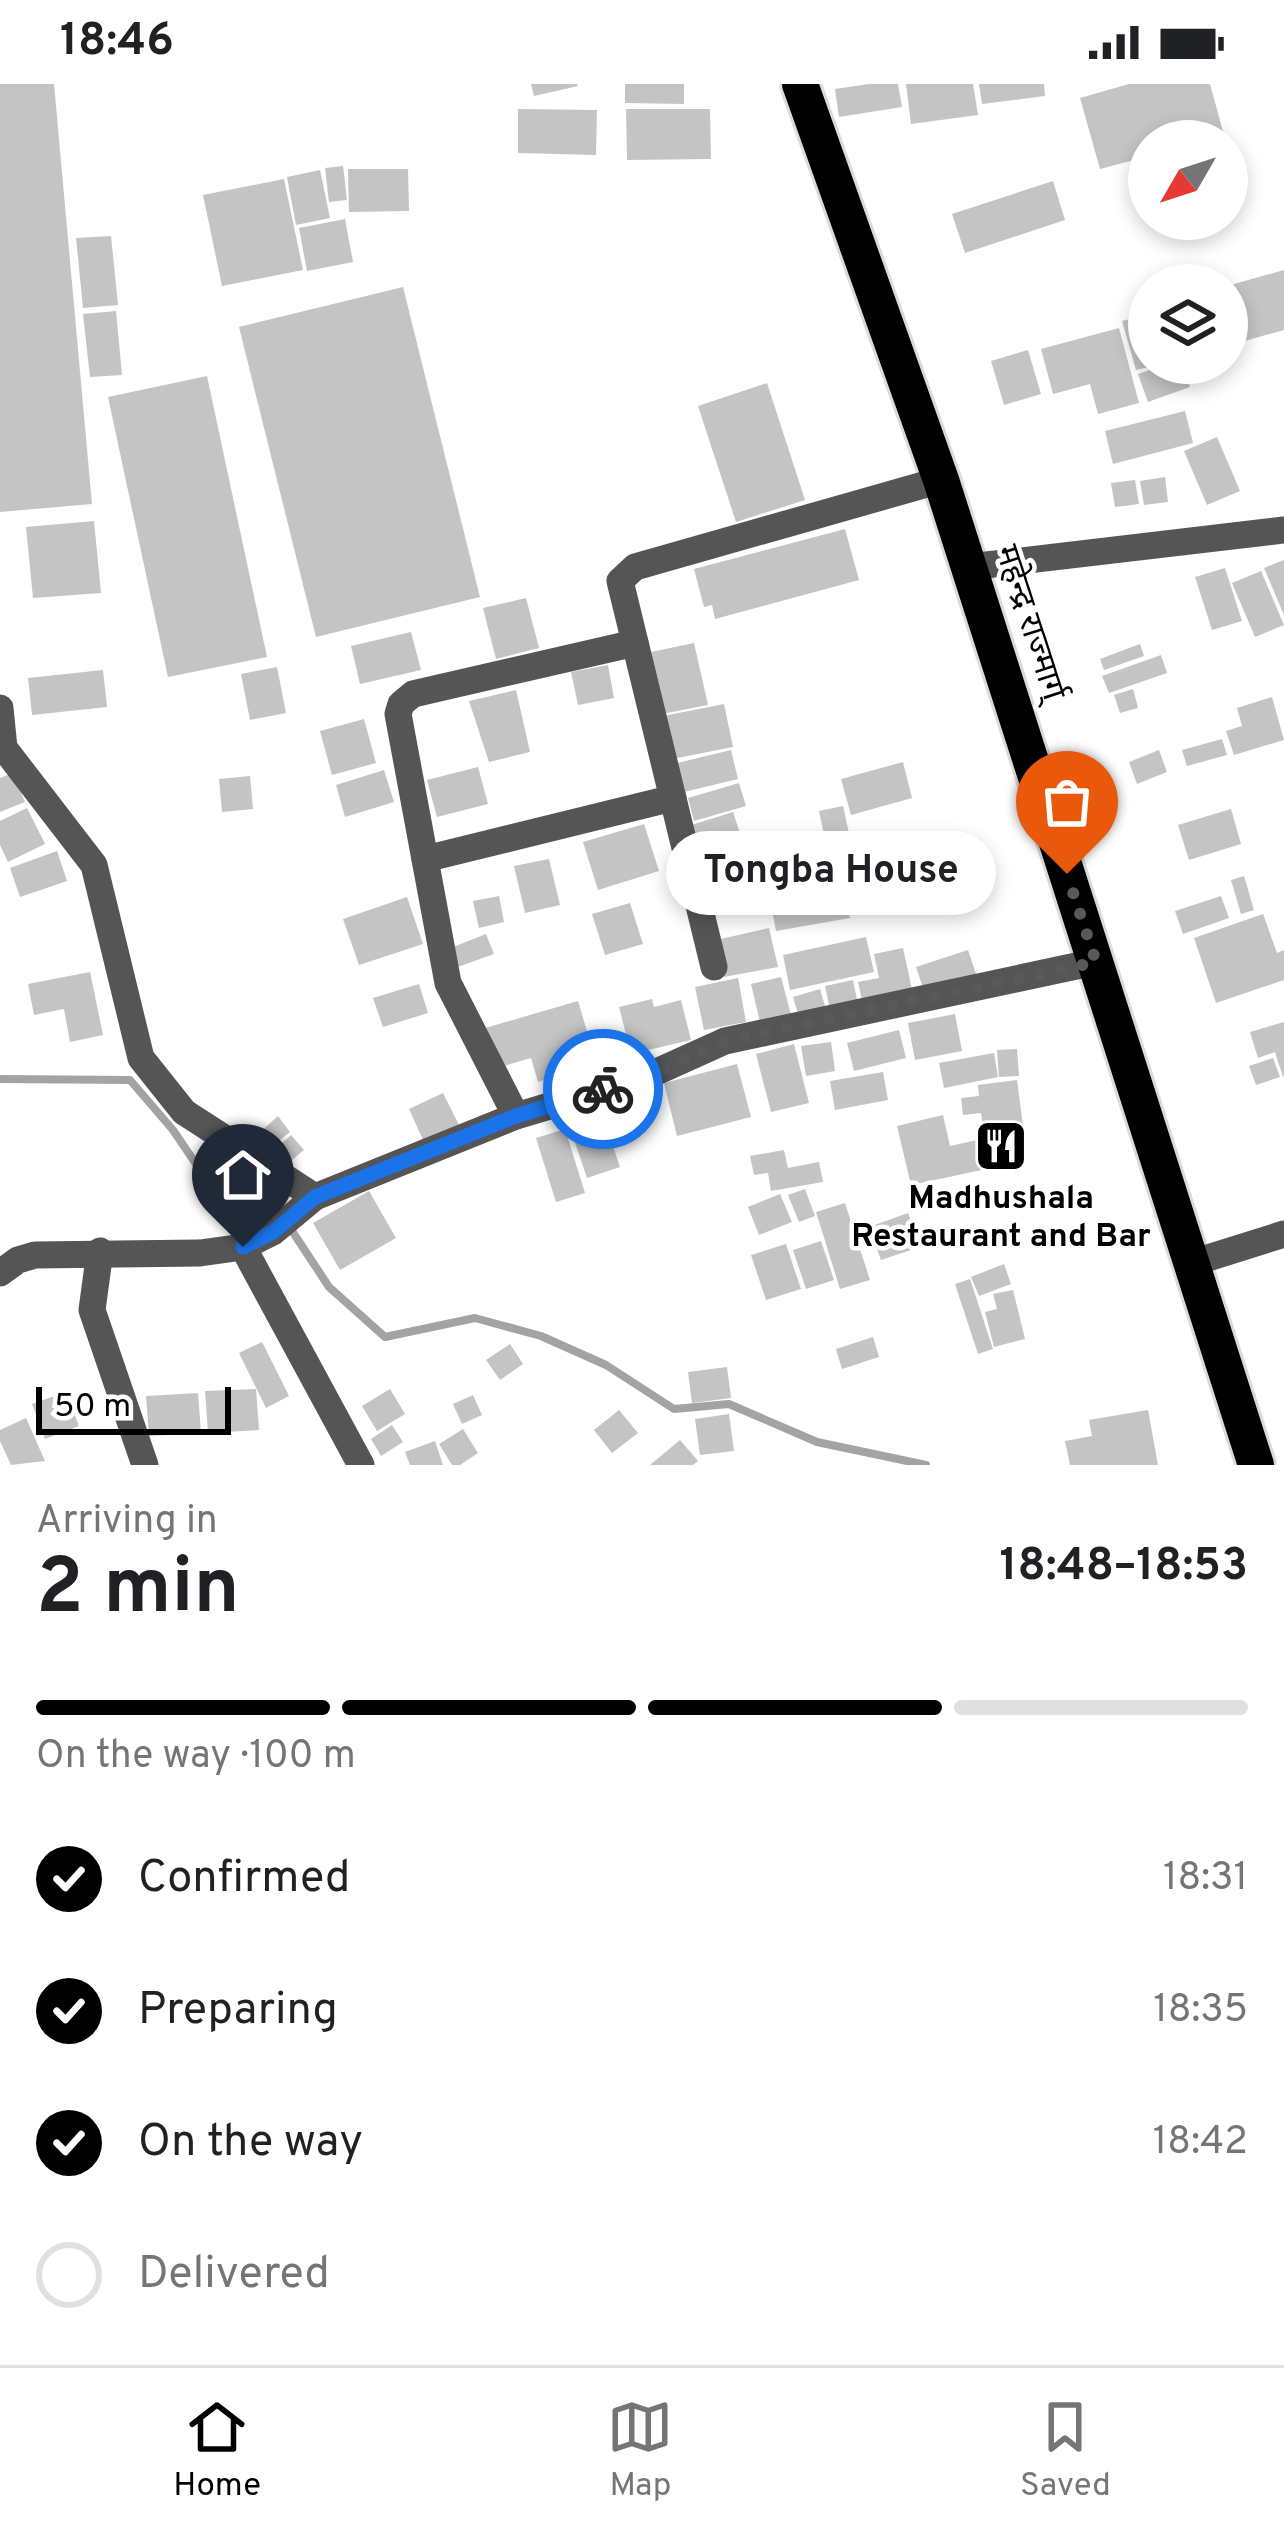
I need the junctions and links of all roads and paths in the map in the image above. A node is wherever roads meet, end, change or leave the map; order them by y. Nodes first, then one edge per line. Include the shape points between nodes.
1 (800, 84) edge
2 (941, 480) junction
3 (1284, 530) edge
4 (969, 567) junction
5 (635, 643) junction
6 (0, 708) edge
7 (673, 798) junction
8 (425, 860) junction
9 (1096, 962) junction
10 (714, 967) dead end
11 (516, 1116) junction
12 (309, 1201) junction
13 (1284, 1234) edge
14 (243, 1247) junction
15 (100, 1251) junction
16 (1192, 1263) junction
17 (0, 1273) edge
18 (145, 1465) edge
19 (361, 1465) edge
20 (1256, 1465) edge

1 - 2 highway, महेन्द्र राज्मार्ग्
2 - 4 highway, महेन्द्र राज्मार्ग्
2 - 5 street via 625,572 620,580
3 - 4 street
4 - 9 highway, महेन्द्र राज्मार्ग्
5 - 7 street
5 - 8 street via 406,699 398,714
6 - 12 street via 4,748 94,865 141,1058 184,1112
7 - 8 street
7 - 10 street
8 - 11 street via 448,983
9 - 11 street via 725,1041 644,1078
9 - 16 highway, महेन्द्र राज्मार्ग्
11 - 12 street
12 - 14 street
13 - 16 street
14 - 15 street
14 - 19 street
15 - 17 street via 34,1255
15 - 18 street via 92,1310
16 - 20 highway, महेन्द्र राज्मार्ग्

